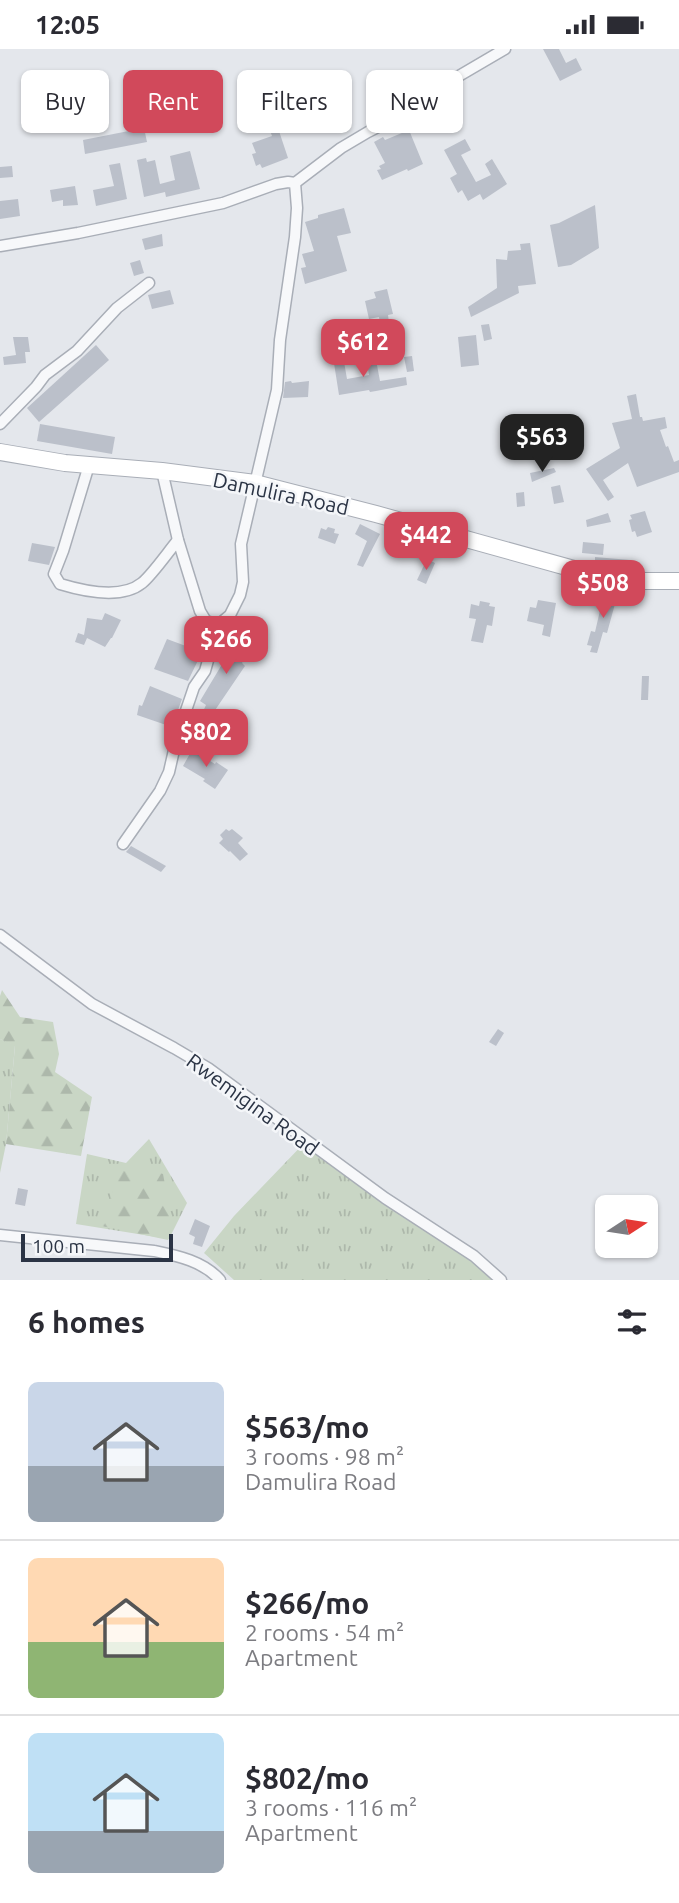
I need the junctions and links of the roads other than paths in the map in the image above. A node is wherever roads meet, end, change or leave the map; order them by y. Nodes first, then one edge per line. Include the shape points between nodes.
1 (505, 49) edge
2 (295, 183) junction
3 (0, 246) edge
4 (149, 283) dead end
5 (0, 424) edge
6 (0, 452) edge
7 (89, 465) junction
8 (162, 471) junction
9 (255, 483) junction
10 (178, 540) junction
11 (679, 580) edge
12 (218, 625) junction
13 (123, 844) dead end
14 (0, 935) edge
15 (0, 1235) edge
16 (220, 1280) edge
17 (501, 1280) edge

1 - 2 street via 350,143
2 - 3 street via 276,184 223,203
2 - 9 street via 295,237 277,390
4 - 5 street via 45,375
6 - 7 street, Damulira Road
7 - 8 street, Damulira Road
7 - 10 street via 54,574 60,584 119,593 141,585
8 - 9 street, Damulira Road
8 - 10 street
9 - 11 street, Damulira Road via 617,581
9 - 12 street via 241,544 240,595 230,615
10 - 12 street via 200,611 206,621
12 - 13 street via 169,772
14 - 17 street, Rwemigina Road via 92,1004 208,1068 385,1198 474,1256
15 - 16 street via 174,1255 205,1266

